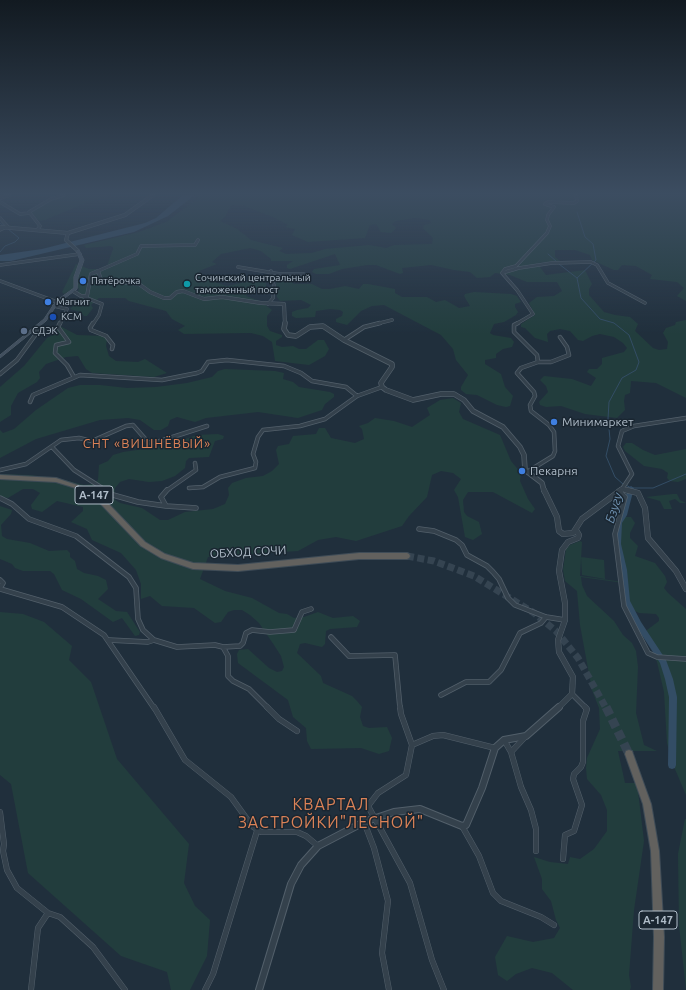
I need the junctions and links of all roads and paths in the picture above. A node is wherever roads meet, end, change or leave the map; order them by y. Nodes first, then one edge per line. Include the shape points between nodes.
1 (67, 241) edge
2 (197, 241) edge
3 (540, 241) edge
4 (79, 253) junction
5 (0, 265) edge
6 (238, 267) dead end
7 (98, 271) junction
8 (271, 271) junction
9 (502, 273) junction
10 (304, 274) dead end
11 (0, 281) edge
12 (73, 290) junction
13 (84, 297) junction
14 (57, 302) junction
15 (268, 304) junction
16 (645, 304) dead end
17 (54, 306) junction
18 (392, 320) dead end
19 (34, 329) junction
20 (560, 338) dead end
21 (344, 340) junction
22 (112, 349) dead end
23 (0, 357) edge
24 (538, 362) junction
25 (0, 374) edge
26 (74, 377) junction
27 (382, 387) junction
28 (357, 396) junction
29 (30, 402) dead end
30 (686, 418) edge
31 (207, 426) dead end
32 (52, 447) junction
33 (194, 463) dead end
34 (0, 470) edge
35 (527, 472) junction
36 (0, 477) edge
37 (189, 488) dead end
38 (622, 489) junction
39 (0, 498) edge
40 (166, 506) junction
41 (196, 508) dead end
42 (418, 529) dead end
43 (576, 530) junction
44 (407, 556) tunnel mouth
45 (0, 580) edge
46 (0, 589) edge
47 (686, 589) edge
48 (311, 609) dead end
49 (546, 617) junction
50 (565, 620) junction
51 (331, 637) dead end
52 (109, 640) junction
53 (154, 640) junction
54 (223, 647) junction
55 (686, 659) edge
56 (572, 694) junction
57 (441, 695) dead end
58 (297, 731) dead end
59 (526, 736) junction
60 (504, 740) junction
61 (412, 745) junction
62 (495, 748) junction
63 (511, 752) junction
64 (629, 754) tunnel mouth
65 (0, 812) edge
66 (375, 818) junction
67 (364, 822) junction
68 (462, 826) junction
69 (257, 830) junction
70 (318, 846) junction
71 (536, 851) dead end
72 (563, 859) dead end
73 (48, 913) junction
74 (554, 925) dead end
75 (31, 990) edge
76 (125, 990) edge
77 (205, 990) edge
78 (259, 990) edge
79 (389, 990) edge
80 (444, 990) edge
81 (658, 990) edge

1 - 4 street
2 - 7 street via 195,245 141,246 137,254
3 - 9 street via 516,266 505,269
4 - 5 street
4 - 12 main road via 82,260 76,277 77,286
6 - 8 street
7 - 13 street via 91,274 88,295
7 - 15 street via 101,280 138,284 167,298 183,291 204,298 222,297
8 - 10 street
8 - 15 street via 270,277 274,285 272,298
9 - 16 street via 552,263 593,263 597,265 605,280
9 - 24 street via 518,290 532,311 530,317 514,325 513,329 537,356
11 - 14 street
12 - 13 street
12 - 14 main road
13 - 22 street via 102,304 99,315 90,328 106,336 113,345
14 - 17 main road
15 - 21 street via 284,304 284,329 288,335 298,335 310,327 320,326
17 - 19 main road via 45,320
17 - 26 street via 66,309 58,327 69,341 68,344 56,345 55,353
18 - 21 street via 364,327
19 - 23 main road
19 - 25 street via 37,331 36,334 17,360
20 - 24 street via 567,347 568,356 551,362
21 - 27 street via 392,364 383,378
24 - 35 street via 521,368 517,373 534,392 531,411 554,432 555,451 553,456
26 - 28 street via 86,375 162,380 197,373 202,371 208,362 227,360 284,366 312,381 346,387
26 - 29 street via 33,396
27 - 28 street
27 - 35 street via 413,400 441,394 459,396 473,411 497,423 510,435 522,451
28 - 37 street via 324,420 300,426 263,430 253,454 255,468 220,477 203,487
30 - 38 street via 634,426 622,431 618,446 632,474
31 - 32 street via 154,443 148,442 133,425 129,425 92,441 79,438 61,440
32 - 34 street via 21,466
32 - 40 street via 74,470 113,495
33 - 40 street via 196,470 168,489 161,498
35 - 43 street via 542,483 548,502 557,517 560,532 568,535
36 - 44 highway, ОБХОД СОЧИ / А-147 via 56,480 81,488 100,499 140,541 153,550 183,563 217,568 261,567 359,556
38 - 43 street via 582,519
38 - 47 street via 640,495 645,508 648,538 676,571
38 - 55 street via 625,497 615,534 624,606 648,653 657,657
39 - 53 street via 12,504 29,519 76,536 129,577 136,588 138,619
40 - 41 street
42 - 49 street via 434,531 456,540 467,555 493,572 511,602
43 - 50 street via 578,537 565,546 560,556
45 - 46 street via 3,583
46 - 52 street via 62,607
48 - 54 street via 302,612 294,630 252,630 246,633 240,646
49 - 50 street
49 - 57 street via 541,623 520,634 501,670 488,682 466,682
50 - 56 street via 558,640 562,660 573,677
51 - 61 street via 349,656 395,655 401,714
52 - 53 street
52 - 69 street via 162,719 185,760 231,798
53 - 54 street via 177,647
54 - 58 street via 228,656 228,676 249,689 279,718
56 - 59 street
56 - 72 street via 587,709 583,721 584,762 573,779 582,805 574,831 565,835
59 - 60 street
59 - 63 street
60 - 62 street
60 - 63 street
61 - 62 street via 433,736 443,735
61 - 66 street via 406,775 378,793 368,806
62 - 68 street via 469,822
63 - 71 street via 531,810 536,830
64 - 81 highway, А-147 via 647,804 655,851 659,937
65 - 73 street via 7,870 17,888
66 - 67 street
66 - 68 street via 394,812 420,809
66 - 80 street via 410,883 432,960
67 - 70 street
67 - 79 street via 374,848 388,901 382,953
68 - 74 street via 479,856 493,893 501,900
69 - 70 street via 297,832
69 - 77 street via 252,852
70 - 78 street via 301,865 291,884
73 - 75 street via 38,928
73 - 76 street via 60,917 93,946

